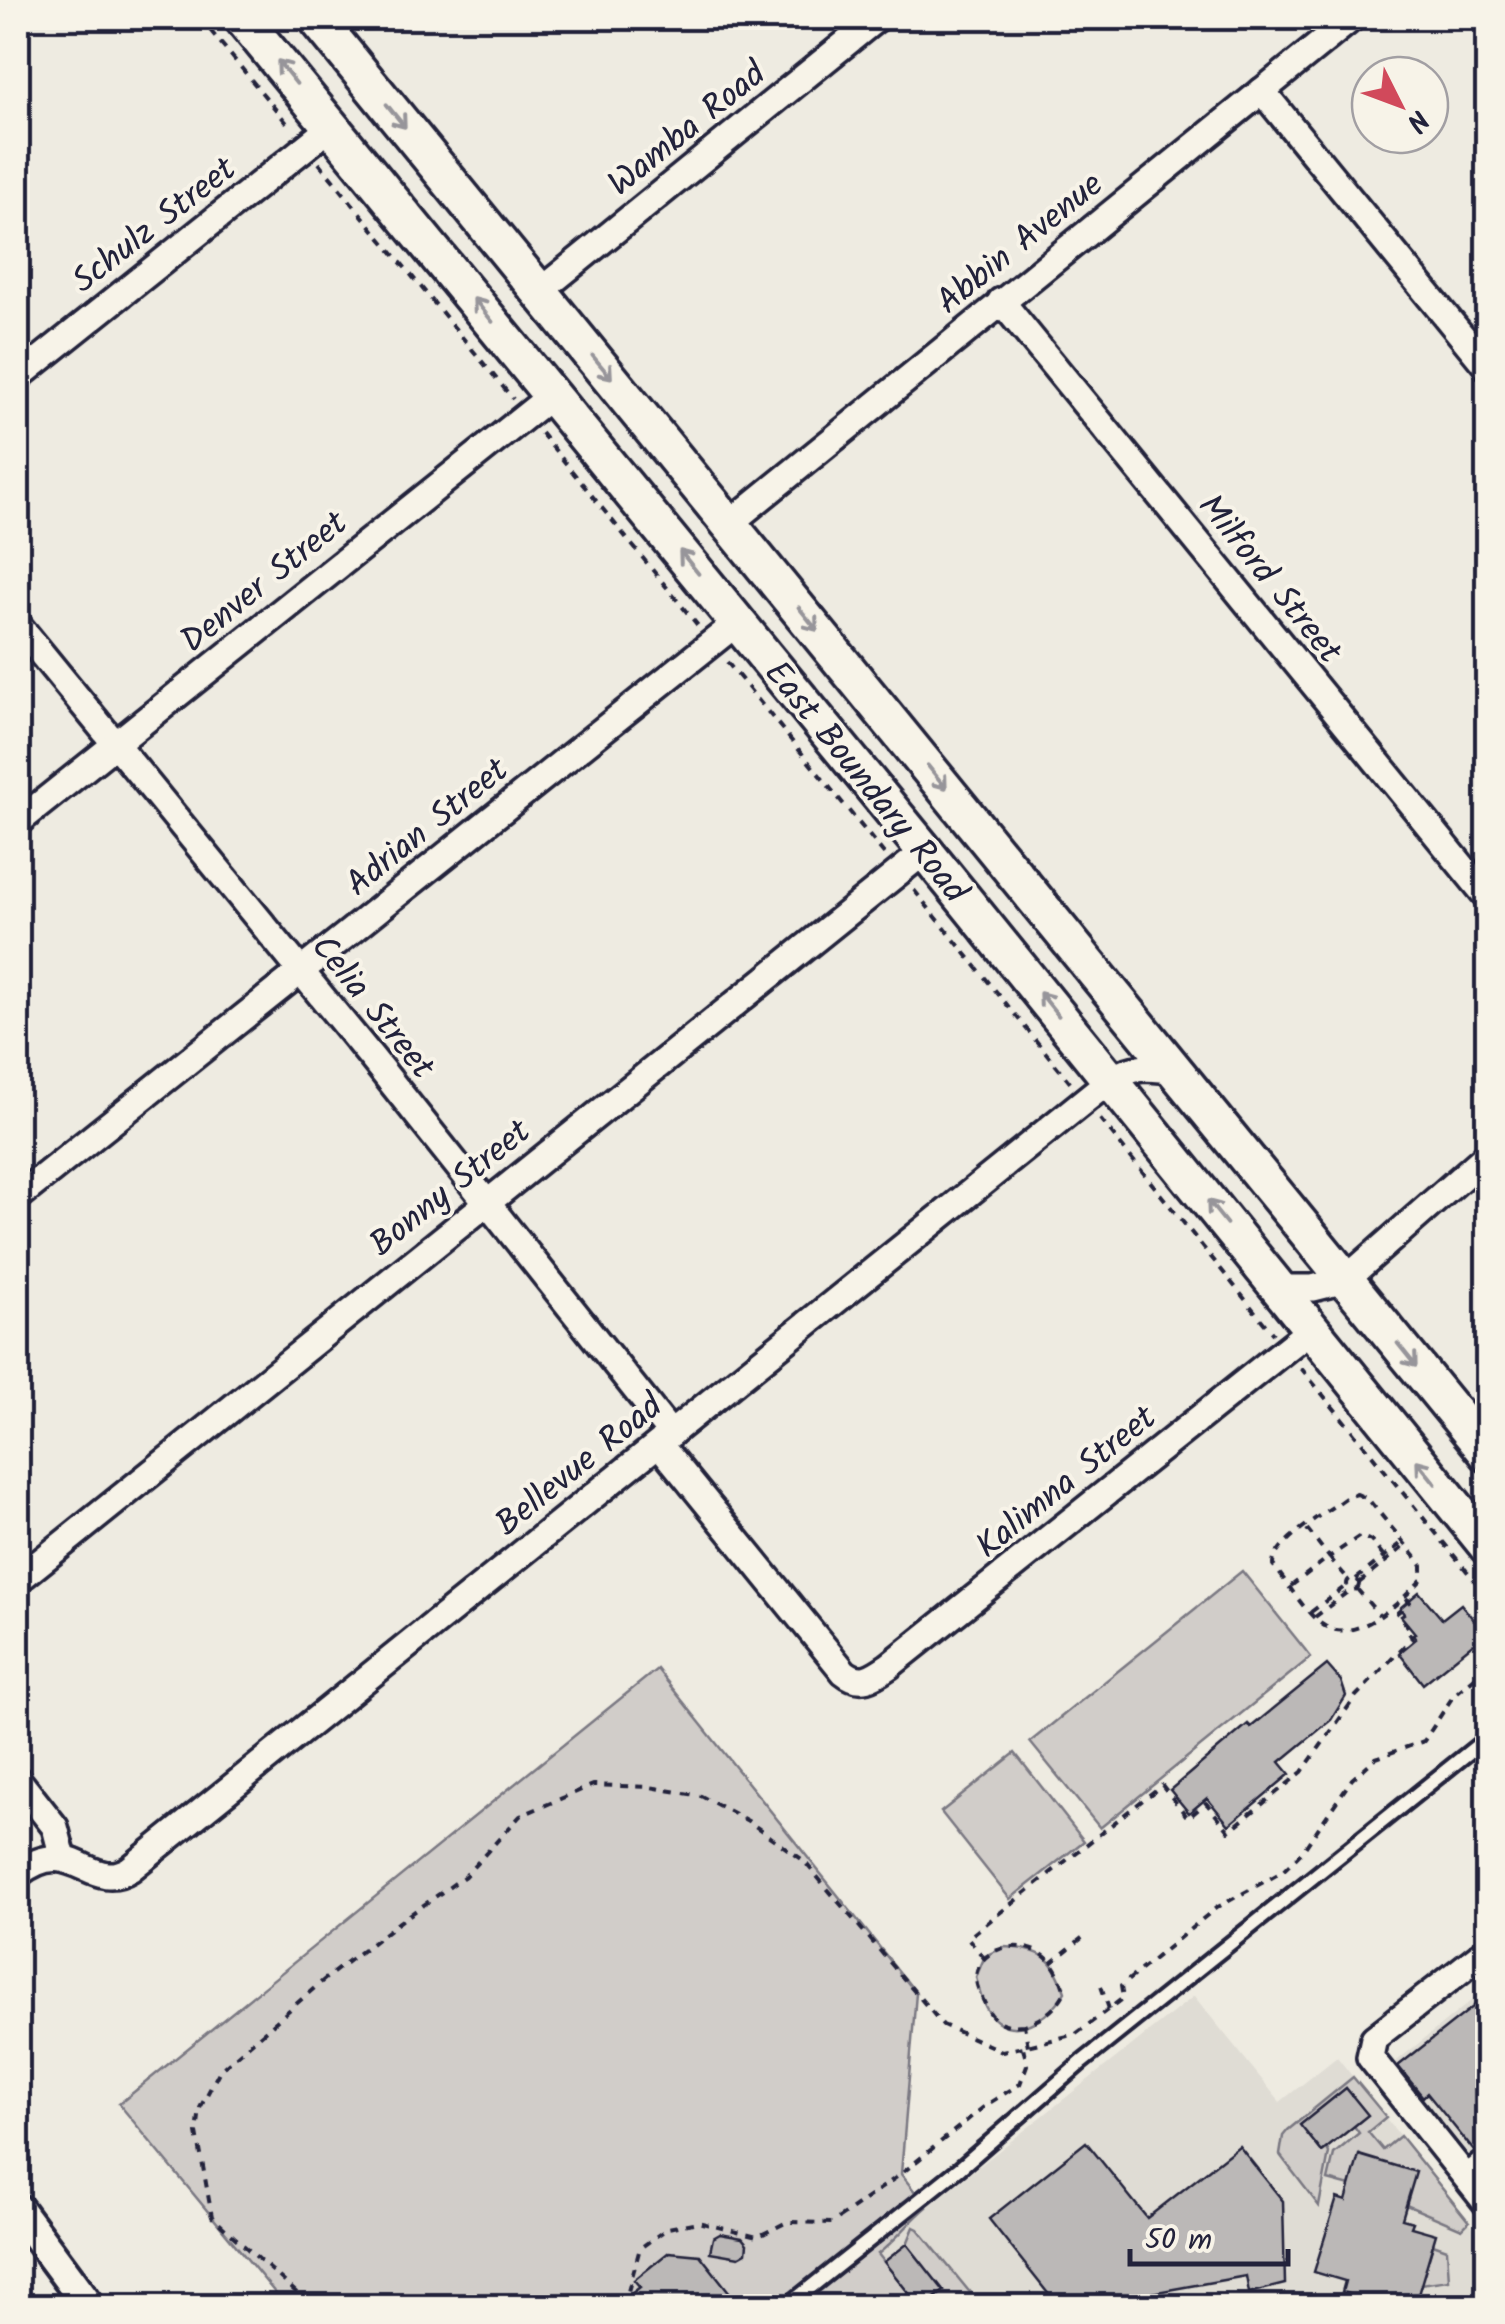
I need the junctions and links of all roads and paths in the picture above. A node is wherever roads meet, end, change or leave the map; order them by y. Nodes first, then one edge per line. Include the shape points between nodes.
1 (200, 18) edge
2 (242, 18) edge
3 (316, 18) edge
4 (877, 18) edge
5 (1352, 18) edge
6 (1262, 91) junction
7 (319, 136) junction
8 (493, 234) junction
9 (448, 269) junction
10 (539, 292) junction
11 (1001, 301) junction
12 (1488, 368) edge
13 (18, 377) edge
14 (539, 405) junction
15 (730, 523) junction
16 (18, 625) edge
17 (725, 632) junction
18 (875, 701) junction
19 (831, 736) junction
20 (115, 744) junction
21 (18, 822) edge
22 (912, 861) junction
23 (1488, 898) edge
24 (300, 971) junction
25 (1177, 1071) junction
26 (1097, 1090) junction
27 (1488, 1154) edge
28 (18, 1197) edge
29 (486, 1202) junction
30 (1340, 1273) junction
31 (1278, 1288) junction
32 (1298, 1340) junction
33 (665, 1439) junction
34 (1488, 1454) edge
35 (1306, 1528) junction
36 (1405, 1544) junction
37 (1488, 1547) edge
38 (1329, 1557) junction
39 (1385, 1559) junction
40 (18, 1580) edge
41 (1353, 1584) junction
42 (1291, 1586) junction
43 (1404, 1596) junction
44 (1488, 1597) edge
45 (1313, 1615) junction
46 (1378, 1615) junction
47 (1488, 1667) edge
48 (860, 1680) joint
49 (1488, 1737) edge
50 (18, 1780) edge
51 (63, 1858) junction
52 (18, 1874) edge
53 (1087, 1934) dead end
54 (1488, 1950) edge
55 (984, 1958) junction
56 (1052, 1963) junction
57 (1102, 1986) dead end
58 (1110, 2008) junction
59 (1024, 2025) junction
60 (1026, 2047) junction
61 (1488, 2153) edge
62 (1462, 2173) junction
63 (1488, 2206) edge
64 (18, 2210) edge
65 (89, 2306) edge
66 (306, 2306) edge
67 (624, 2306) edge
68 (787, 2306) edge

1 - 7 path
7 -> 2 main road, East Boundary Road
3 -> 8 main road, East Boundary Road
4 - 10 street, Wamba Road
5 - 6 street, Abbin Avenue
6 - 11 street, Abbin Avenue
6 - 12 street
7 - 9 main road, East Boundary Road
7 - 13 street, Schulz Street
7 - 14 path
8 - 9 main road
8 - 10 main road, East Boundary Road
14 -> 9 main road, East Boundary Road
10 -> 15 main road, East Boundary Road
11 - 15 street, Abbin Avenue
11 - 23 street, Milford Street
17 -> 14 main road, East Boundary Road
14 - 17 path
14 - 20 street, Denver Street
15 -> 18 main road, East Boundary Road
16 - 20 street, Celia Street
17 - 19 main road, East Boundary Road
17 - 22 path
17 - 24 street, Adrian Street
18 - 19 main road
18 -> 25 main road, East Boundary Road
19 - 22 main road, East Boundary Road
20 - 21 street, Denver Street
20 - 24 street, Celia Street
26 -> 22 main road, East Boundary Road
22 - 26 path
22 - 29 street, Bonny Street
24 - 28 street, Adrian Street
24 - 29 street, Celia Street
25 - 26 street, Bellevue Road via 1123,1070
25 - 30 main road, East Boundary Road
31 -> 26 main road, East Boundary Road
26 - 32 path
26 - 33 street, Bellevue Road
27 - 30 street
29 - 33 street, Celia Street
29 - 40 street, Bonny Street
30 - 31 street via 1313,1288
30 -> 34 main road, East Boundary Road
31 - 32 main road, East Boundary Road
37 -> 32 main road, East Boundary Road
32 - 44 path
32 - 48 street, Kalimna Street via 888,1666
33 - 48 street, Celia Street via 839,1667
33 - 51 street, Bellevue Road via 130,1868 104,1876
35 - 36 path via 1358,1494
35 - 38 path
35 - 42 path via 1274,1552 1274,1565
36 - 39 path
36 - 43 path via 1423,1574
38 - 39 path via 1360,1536
38 - 41 path
38 - 42 path
39 - 41 path
41 - 45 path
41 - 46 path
42 - 45 path
43 - 46 path
43 - 55 path via 1410,1602 1397,1612 1412,1638 1356,1696 1302,1772 1229,1832 1206,1803 1188,1818 1162,1786 968,1938
45 - 46 path via 1343,1630
47 - 58 path via 1454,1695 1424,1742 1366,1765 1282,1872 1216,1908 1121,1986 1124,1998
49 - 68 lane
50 - 51 street via 55,1827
51 - 52 street via 34,1862
53 - 56 path
54 - 62 street via 1374,2038 1370,2057
55 - 56 path via 1004,1948 1027,1948
55 - 59 path via 976,1976 990,2014 998,2023
56 - 59 path via 1065,1992 1058,2006
57 - 58 path
58 - 60 path via 1076,2034
59 - 60 path
60 - 66 path via 1002,2051 942,2025 803,1860 748,1822 702,1796 593,1785 520,1816 465,1876 340,1968 220,2070 200,2108 197,2133 212,2217
60 - 67 path via 1020,2084 832,2223 787,2222 757,2236 698,2222 668,2228 640,2248
61 - 62 lane
62 - 63 street
64 - 65 street

